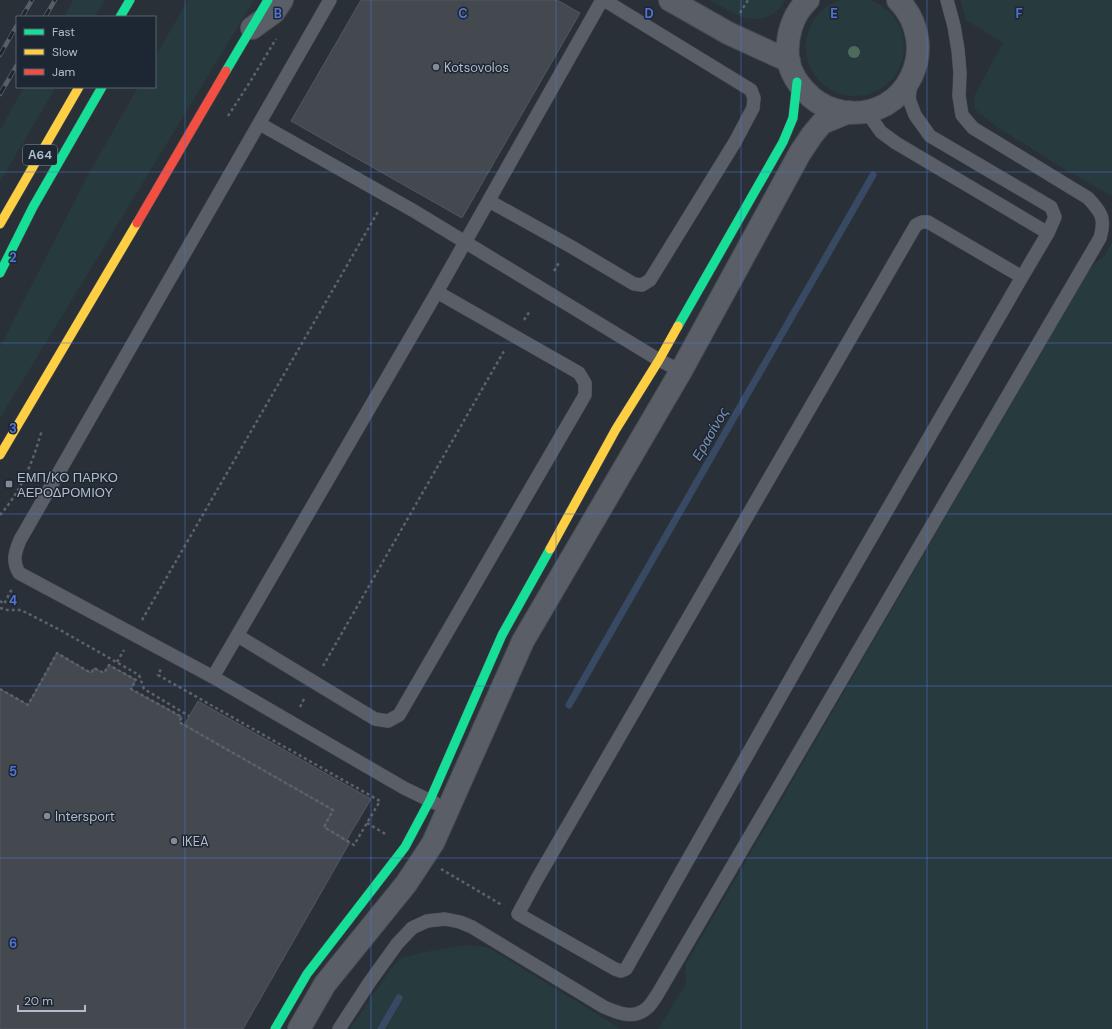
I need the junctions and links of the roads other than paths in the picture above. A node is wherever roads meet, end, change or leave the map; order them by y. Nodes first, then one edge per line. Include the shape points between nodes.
1 (268, 0) edge
2 (282, 0) edge
3 (330, 0) edge
4 (603, 0) edge
5 (670, 0) edge
6 (808, 0) edge
7 (898, 0) edge
8 (947, 0) edge
9 (135, 2) edge
10 (910, 9) edge
11 (121, 16) edge
12 (252, 28) junction
13 (789, 61) junction
14 (911, 78) junction
15 (797, 82) junction
16 (78, 88) edge
17 (101, 88) edge
18 (858, 112) junction
19 (260, 124) junction
20 (489, 201) junction
21 (0, 224) edge
22 (1048, 232) junction
23 (465, 243) junction
24 (0, 273) edge
25 (1022, 277) junction
26 (437, 292) junction
27 (659, 360) junction
28 (681, 371) junction
29 (0, 455) edge
30 (238, 636) junction
31 (213, 677) junction
32 (439, 805) junction
33 (275, 1029) edge
34 (298, 1029) edge
35 (339, 1029) edge

1 - 12 main road
2 - 12 street via 274,12
3 - 19 lane
4 - 20 lane
4 - 20 lane via 751,90 754,98 753,108 735,142 650,280 642,285 634,284
5 - 13 street via 728,33
6 - 13 street via 799,11 790,30
7 - 10 street
8 - 35 lane via 958,50 962,115 973,128 1088,198 1099,209 1103,228 1096,245 657,995 647,1008 636,1014 623,1014 604,1008 472,927 445,919 427,921 412,928 397,944
9 - 11 main road
10 - 14 street via 918,41 916,66
12 - 29 main road
13 - 15 street
14 - 18 street via 888,103
14 - 22 lane via 909,99 915,115 930,136 1051,207 1055,217
15 - 18 street via 820,103 837,110
15 - 27 main road via 792,118 783,142
16 - 21 main road, Α64
17 - 24 main road via 33,207
18 - 22 lane via 896,142
18 - 28 street via 822,123 812,135
19 - 23 lane
19 - 31 lane via 28,526 15,551 14,562 19,573
20 - 23 lane
22 - 25 lane
23 - 26 lane
23 - 27 lane
25 - 25 lane via 626,969 615,970 518,914 916,225 928,222
26 - 30 lane
26 - 30 lane via 579,373 585,383 585,395 399,715 388,721 375,719
27 - 28 lane
27 - 32 main road via 616,429 502,635
28 - 32 street via 523,641
30 - 31 lane
31 - 32 lane via 404,788
32 - 33 main road via 307,974
32 - 34 street via 433,843 424,858 325,984

